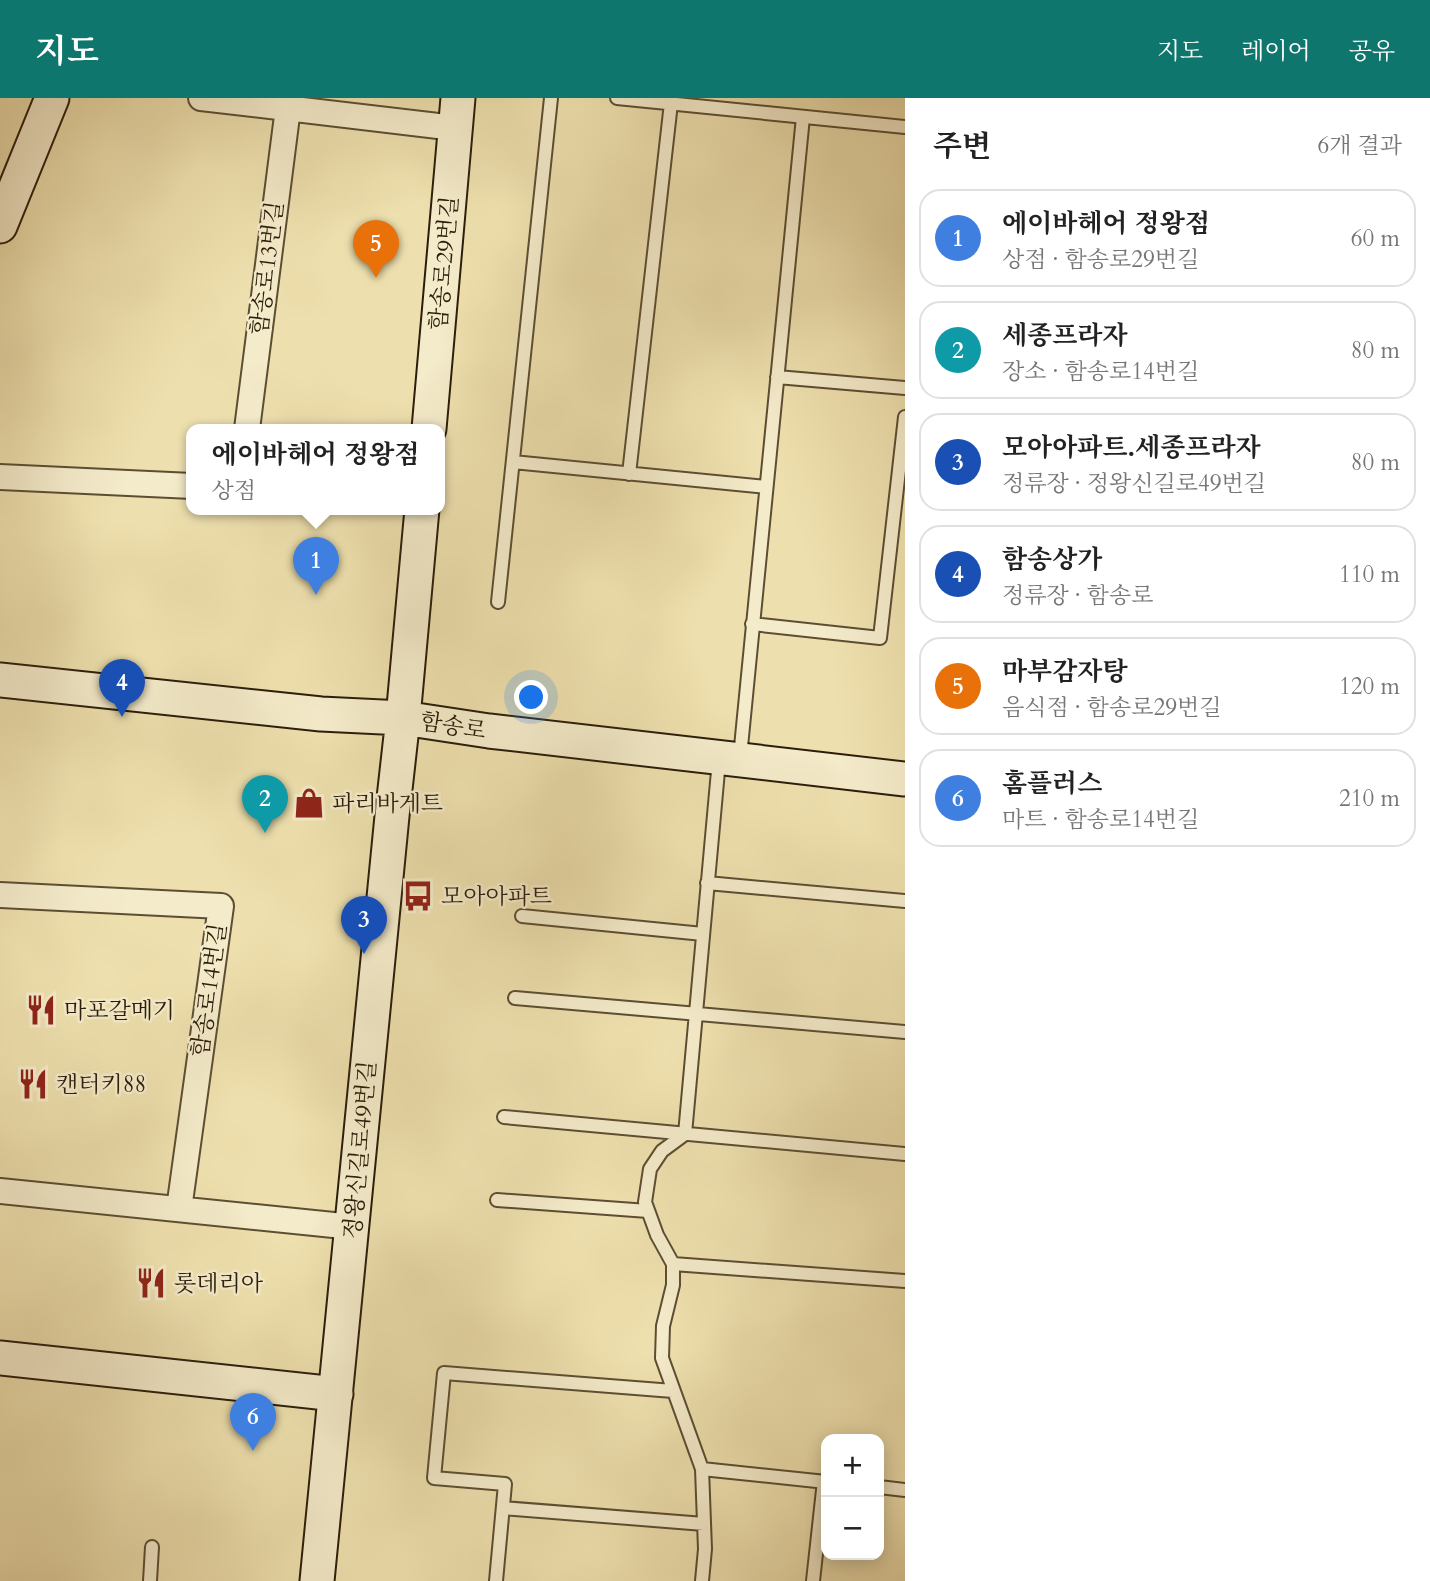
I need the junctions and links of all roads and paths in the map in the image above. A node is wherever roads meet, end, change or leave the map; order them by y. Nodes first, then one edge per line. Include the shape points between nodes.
1 (52, 98) edge
2 (201, 98) edge
3 (551, 98) edge
4 (617, 98) edge
5 (671, 103) junction
6 (288, 108) junction
7 (457, 113) edge
8 (803, 117) junction
9 (905, 127) edge
10 (0, 226) edge
11 (777, 377) junction
12 (905, 388) edge
13 (905, 417) edge
14 (248, 424) edge
15 (429, 424) edge
16 (513, 462) junction
17 (629, 474) junction
18 (0, 477) edge
19 (186, 486) edge
20 (766, 488) junction
21 (421, 515) edge
22 (498, 602) dead end
23 (752, 624) junction
24 (0, 680) edge
25 (404, 718) junction
26 (729, 759) junction
27 (905, 779) edge
28 (707, 883) junction
29 (0, 895) edge
30 (905, 901) edge
31 (522, 916) dead end
32 (703, 934) junction
33 (515, 998) dead end
34 (696, 1014) junction
35 (905, 1032) edge
36 (504, 1117) dead end
37 (685, 1134) junction
38 (905, 1154) edge
39 (0, 1191) edge
40 (497, 1200) dead end
41 (179, 1209) junction
42 (648, 1211) junction
43 (353, 1227) junction
44 (673, 1264) junction
45 (905, 1281) edge
46 (0, 1358) edge
47 (673, 1391) junction
48 (336, 1394) junction
49 (702, 1469) junction
50 (821, 1482) edge
51 (884, 1488) edge
52 (905, 1490) edge
53 (823, 1497) edge
54 (503, 1508) junction
55 (704, 1524) junction
56 (152, 1547) dead end
57 (150, 1581) edge
58 (317, 1581) edge
59 (496, 1581) edge
60 (702, 1581) edge
61 (813, 1581) edge

1 - 10 street
2 - 6 street
3 - 16 lane
4 - 5 lane
5 - 8 lane
5 - 17 lane
6 - 7 street
6 - 14 street, 함송로13번길
7 - 15 street, 함송로29번길
8 - 9 lane
8 - 11 lane
11 - 12 lane
11 - 20 lane
13 - 23 lane via 880,638
16 - 17 lane
16 - 22 lane
17 - 20 lane
18 - 19 street
20 - 23 lane
21 - 25 street
23 - 26 lane
24 - 25 street, 함송로 via 321,714
25 - 26 street, 함송로
25 - 43 street, 정왕신길로49번길
26 - 27 street, 함송로
26 - 28 lane
28 - 30 lane
28 - 32 lane
29 - 41 street, 함송로14번길 via 221,906
31 - 32 lane
32 - 34 lane
33 - 34 lane
34 - 35 lane
34 - 37 lane
36 - 37 lane
37 - 38 lane
37 - 42 lane via 662,1151 650,1169
39 - 41 street
40 - 42 lane
41 - 43 street
42 - 44 lane
43 - 48 street, 정왕신길로49번길
44 - 45 lane
44 - 47 lane via 662,1358
46 - 48 street
47 - 49 lane
47 - 54 lane via 444,1373 434,1478 505,1485
48 - 58 street, 정왕신길로49번길
49 - 50 lane
49 - 55 lane
51 - 52 lane
53 - 61 lane
54 - 55 lane
54 - 59 lane
55 - 60 lane
56 - 57 lane

